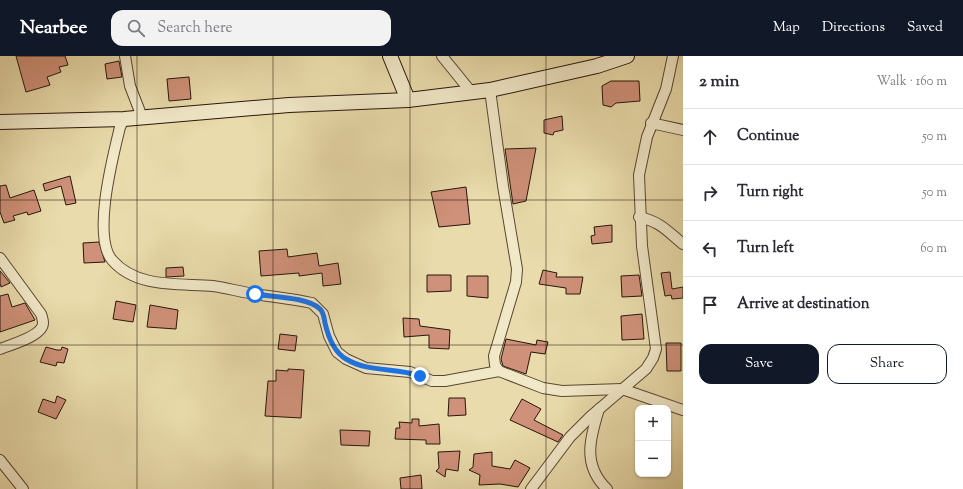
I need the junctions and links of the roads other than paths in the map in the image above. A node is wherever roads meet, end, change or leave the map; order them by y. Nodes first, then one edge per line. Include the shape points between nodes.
1 (125, 56) edge
2 (390, 56) edge
3 (442, 56) edge
4 (627, 56) edge
5 (673, 56) edge
6 (490, 90) junction
7 (472, 93) junction
8 (408, 100) junction
9 (142, 117) junction
10 (124, 119) junction
11 (0, 122) edge
12 (651, 123) junction
13 (683, 130) edge
14 (639, 217) junction
15 (683, 244) edge
16 (0, 258) edge
17 (0, 349) edge
18 (499, 371) junction
19 (622, 389) junction
20 (599, 409) junction
21 (683, 410) edge
22 (0, 460) edge
23 (23, 489) edge
24 (531, 489) edge
25 (608, 489) edge

1 - 9 street via 130,86
2 - 8 street
3 - 7 street
4 - 6 street via 597,66
5 - 12 street via 666,89
6 - 7 street
6 - 18 street via 517,269 516,282 494,356
7 - 8 street
8 - 9 street via 289,105
9 - 10 street
10 - 11 street
10 - 18 street via 120,127 104,202 104,234 112,260 128,273 154,282 214,287 312,303 324,314 329,336 337,352 346,360 366,368 410,372 432,381
12 - 13 street
12 - 14 street via 639,175
14 - 15 street via 653,220 663,226
14 - 19 street via 656,349 646,369
16 - 17 street via 41,314 43,324 41,330 32,336
18 - 19 street via 543,388 556,390
19 - 20 street
19 - 21 street
20 - 24 street via 570,437
20 - 25 street via 592,432 590,456 593,471
22 - 23 street

